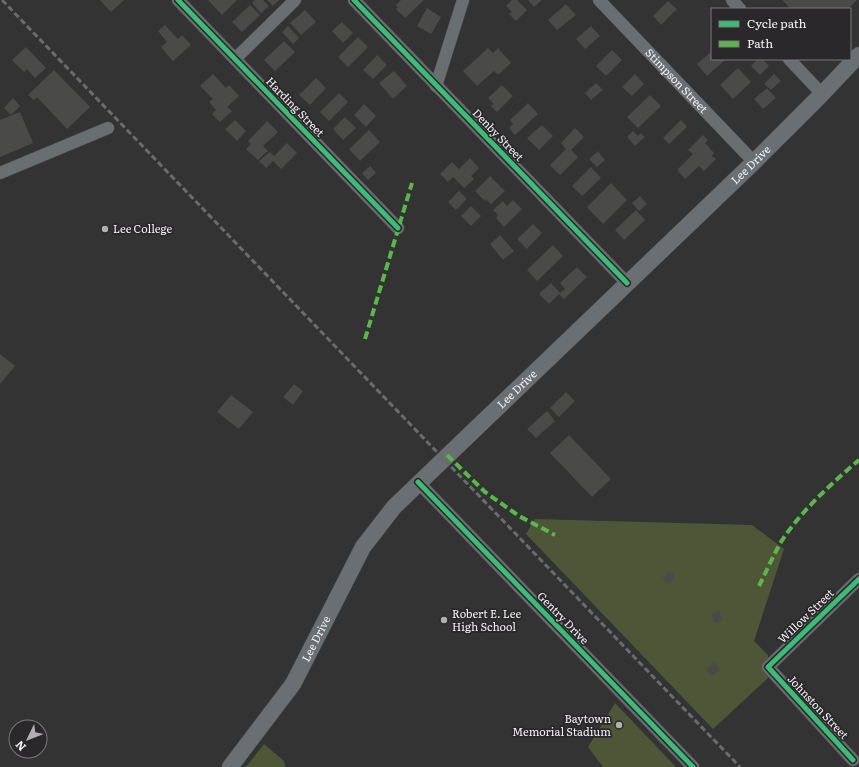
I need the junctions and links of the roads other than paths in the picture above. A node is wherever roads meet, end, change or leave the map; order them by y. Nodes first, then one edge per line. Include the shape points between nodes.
1 (178, 0) edge
2 (295, 0) edge
3 (354, 0) edge
4 (463, 0) edge
5 (599, 0) edge
6 (732, 0) edge
7 (739, 8) edge
8 (859, 55) edge
9 (235, 59) junction
10 (789, 60) edge
11 (436, 86) junction
12 (822, 94) junction
13 (108, 128) dead end
14 (754, 162) junction
15 (0, 173) edge
16 (398, 228) dead end
17 (628, 284) junction
18 (418, 482) junction
19 (859, 579) edge
20 (768, 667) joint
21 (853, 760) edge
22 (230, 767) edge
23 (693, 767) edge

1 - 9 street, Harding Street
2 - 9 street
3 - 11 street, Denby Street
4 - 11 street
5 - 14 street, Stimpson Street
6 - 7 street
8 - 12 main road, Lee Drive
9 - 16 street, Harding Street
10 - 12 street
11 - 17 street, Denby Street
12 - 14 main road, Lee Drive
13 - 15 street
14 - 17 main road, Lee Drive
17 - 18 main road, Lee Drive
18 - 22 main road, Lee Drive via 394,507 363,547 293,684
18 - 23 street, Gentry Drive
19 - 20 street, Willow Street
20 - 21 street, Johnston Street

